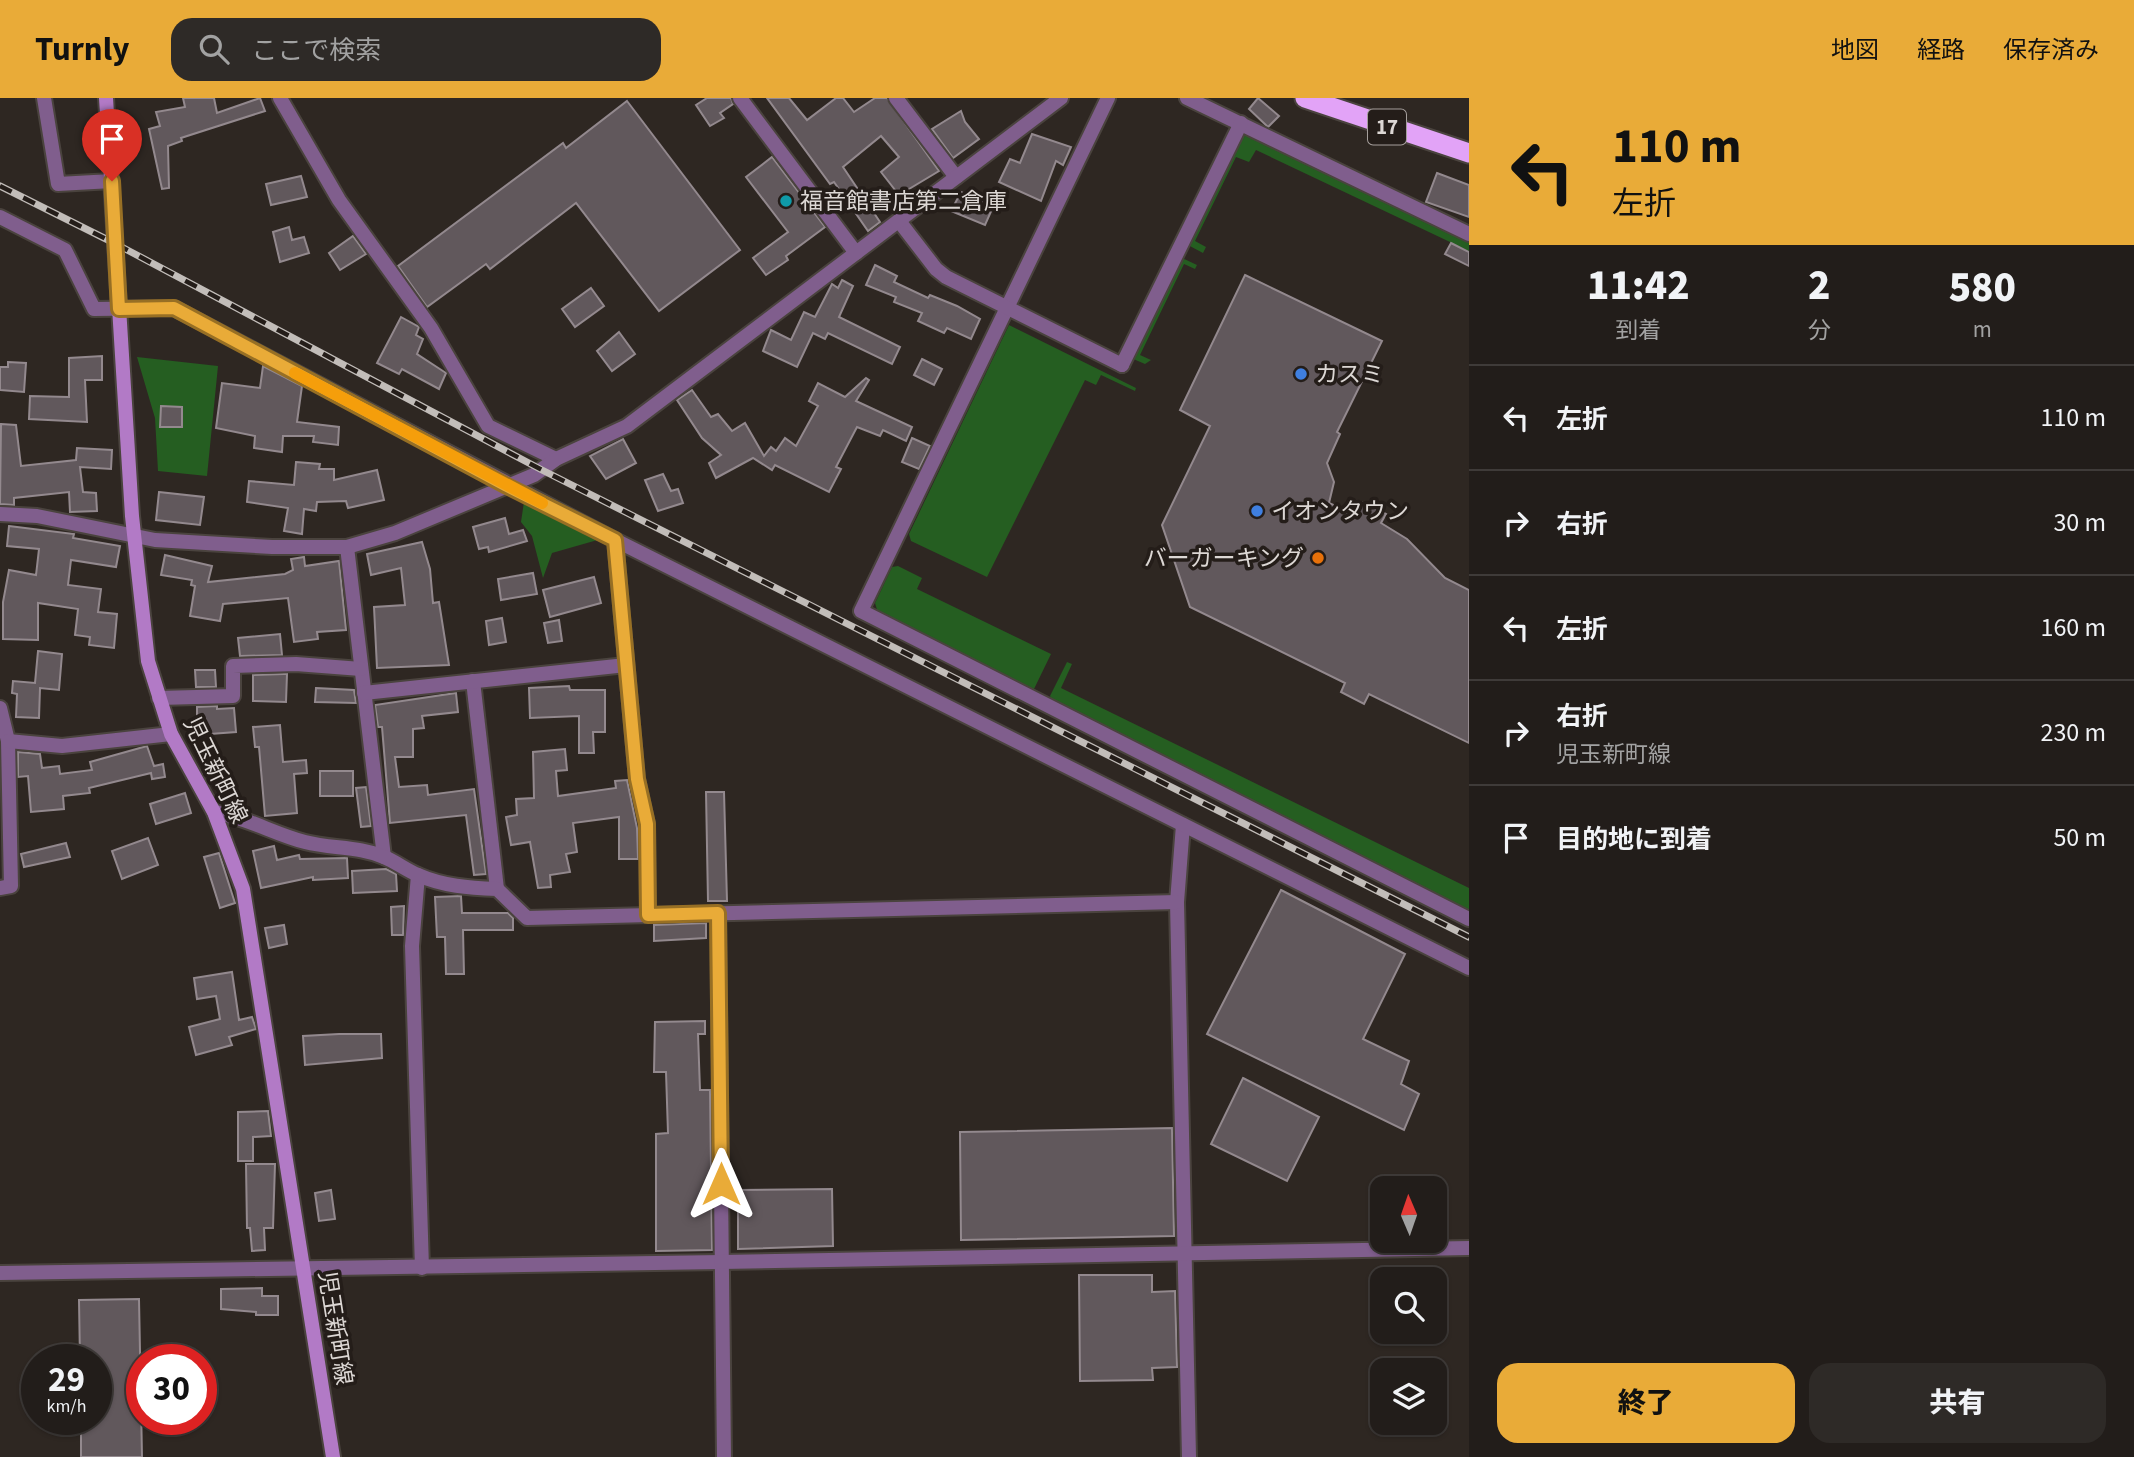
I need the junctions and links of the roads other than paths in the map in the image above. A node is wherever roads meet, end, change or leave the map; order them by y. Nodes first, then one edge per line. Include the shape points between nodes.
1 (44, 98) edge
2 (106, 98) edge
3 (280, 98) edge
4 (740, 98) edge
5 (897, 98) edge
6 (1061, 98) edge
7 (1108, 98) edge
8 (1186, 98) edge
9 (1305, 98) edge
10 (1241, 124) junction
11 (1469, 153) edge
12 (956, 177) junction
13 (112, 181) junction
14 (0, 217) edge
15 (899, 221) junction
16 (1469, 234) edge
17 (856, 253) junction
18 (119, 309) junction
19 (1007, 309) junction
20 (556, 459) junction
21 (507, 486) junction
22 (0, 514) edge
23 (133, 537) junction
24 (615, 540) junction
25 (346, 547) junction
26 (626, 665) junction
27 (361, 668) junction
28 (473, 681) junction
29 (364, 693) junction
30 (159, 698) junction
31 (0, 708) edge
32 (171, 734) junction
33 (8, 741) junction
34 (214, 812) junction
35 (1183, 825) junction
36 (384, 857) junction
37 (418, 875) junction
38 (0, 887) edge
39 (497, 889) junction
40 (1177, 902) junction
41 (718, 913) junction
42 (648, 915) junction
43 (1469, 919) edge
44 (1469, 968) edge
45 (1469, 1248) edge
46 (1185, 1251) junction
47 (721, 1262) junction
48 (303, 1268) junction
49 (422, 1268) junction
50 (0, 1273) edge
51 (333, 1457) edge
52 (724, 1457) edge
53 (1189, 1457) edge

1 - 13 street via 58,184
2 - 13 main road, 児玉新町線
3 - 20 street via 339,200 431,328 488,426
4 - 17 street
5 - 12 street
6 - 12 street
7 - 19 street
8 - 10 street
9 - 11 highway, 17
10 - 16 street
10 - 19 street via 1122,365
12 - 15 street
13 - 18 main road, 児玉新町線
14 - 18 street via 65,250 91,307
15 - 17 street
15 - 19 street via 936,269
17 - 20 street via 627,426
18 - 21 street via 174,308
18 - 23 main road, 児玉新町線
19 - 43 street via 860,611
20 - 21 street
21 - 24 street
21 - 25 street via 395,533
22 - 23 street via 37,516
23 - 25 street
23 - 30 main road, 児玉新町線 via 142,629
24 - 26 street
24 - 35 street
25 - 27 street
26 - 28 street
26 - 42 street via 637,779 647,824
27 - 29 street
27 - 30 street via 233,666 233,696
28 - 29 street
28 - 39 street
29 - 36 street
30 - 32 main road, 児玉新町線
31 - 33 street
32 - 33 street via 62,746
32 - 34 main road, 児玉新町線
33 - 38 street via 11,886
34 - 36 street via 241,816 263,829 309,843 351,847
34 - 48 main road, 児玉新町線 via 243,889
35 - 40 street
35 - 44 street
36 - 37 street
37 - 39 street via 459,888
37 - 49 street via 412,946
39 - 42 street via 527,918
40 - 41 street
40 - 46 street
41 - 42 street
41 - 47 street
45 - 46 street
46 - 47 street
46 - 53 street
47 - 49 street
47 - 52 street
48 - 49 street
48 - 50 street
48 - 51 main road, 児玉新町線

